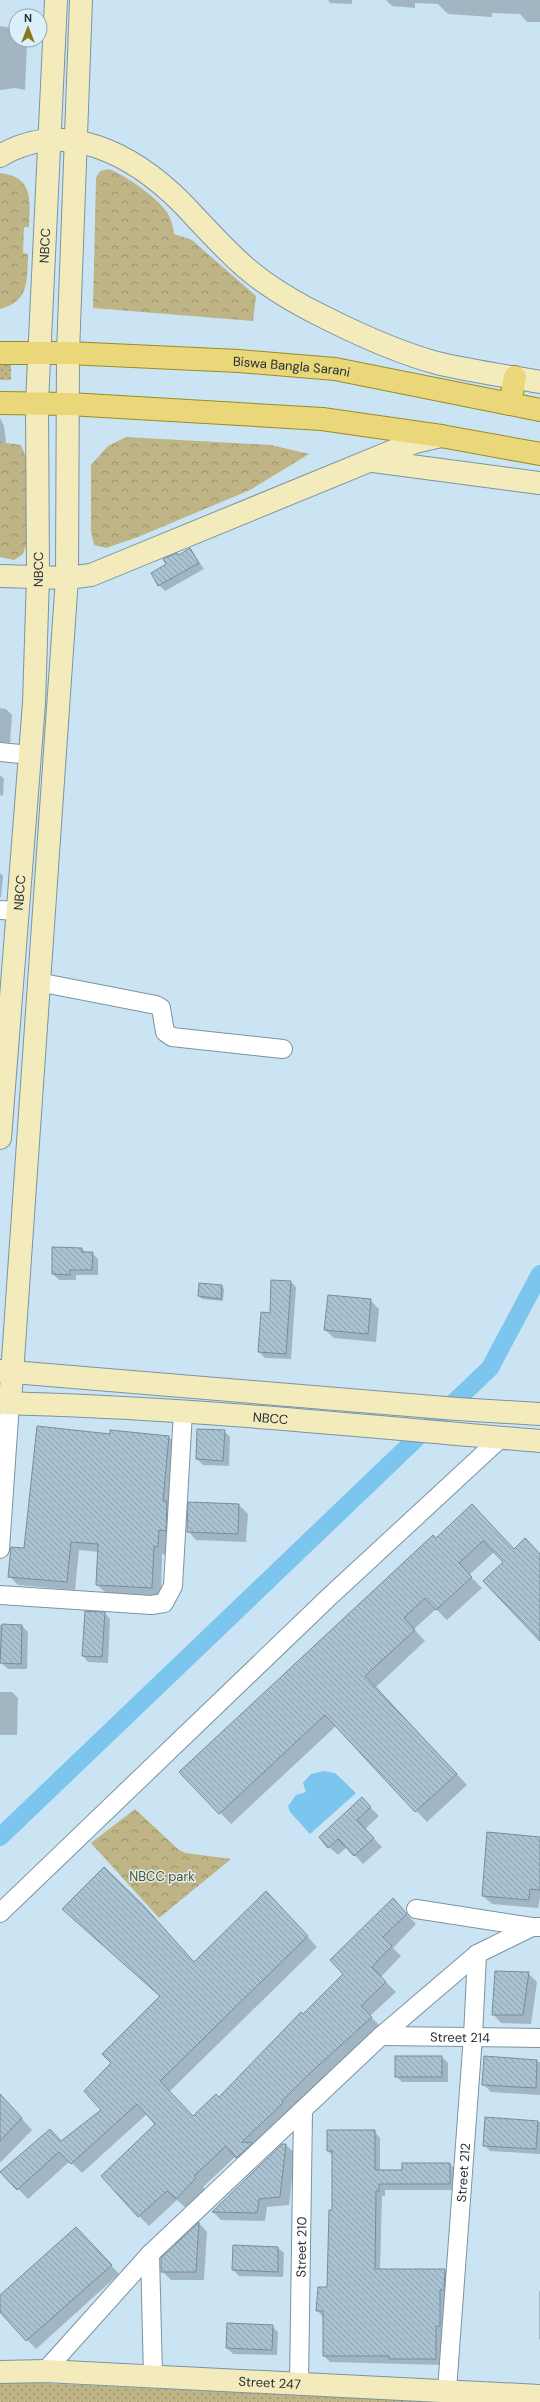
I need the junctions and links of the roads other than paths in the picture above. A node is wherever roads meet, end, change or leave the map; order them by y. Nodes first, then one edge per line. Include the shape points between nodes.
1 (56, 0) edge
2 (81, 0) edge
3 (50, 139) junction
4 (76, 140) junction
5 (0, 156) edge
6 (0, 353) edge
7 (40, 353) junction
8 (68, 353) junction
9 (515, 377) junction
10 (540, 382) edge
11 (0, 403) edge
12 (37, 403) junction
13 (69, 404) junction
14 (510, 404) junction
15 (540, 410) edge
16 (441, 436) junction
17 (540, 454) edge
18 (371, 460) junction
19 (540, 483) edge
20 (0, 576) edge
21 (38, 577) junction
22 (67, 578) junction
23 (0, 752) edge
24 (30, 755) junction
25 (9, 910) edge
26 (38, 982) junction
27 (3, 1049) edge
28 (283, 1049) dead end
29 (0, 1138) edge
30 (6, 1372) edge
31 (5, 1403) edge
32 (457, 1409) junction
33 (183, 1412) junction
34 (540, 1414) edge
35 (449, 1432) junction
36 (496, 1437) junction
37 (540, 1441) edge
38 (0, 1549) edge
39 (0, 1595) edge
40 (416, 1909) dead end
41 (0, 1913) edge
42 (536, 1927) edge
43 (477, 1954) junction
44 (381, 2036) junction
45 (473, 2036) junction
46 (540, 2038) edge
47 (304, 2111) junction
48 (150, 2254) junction
49 (45, 2371) junction
50 (0, 2372) edge
51 (154, 2376) junction
52 (299, 2383) junction
53 (388, 2387) junction
54 (447, 2390) junction
55 (540, 2396) edge
56 (362, 2402) edge

1 - 3 street, NBCC
2 - 4 street
3 - 4 street
3 - 5 street via 18,147
3 - 7 street, NBCC
4 - 8 street
4 - 9 street via 107,149 146,174 181,202 213,238 246,268 296,302 387,345 437,363
6 - 7 main road, Biswa Bangla Sarani
7 - 8 main road, Biswa Bangla Sarani
7 - 12 street, NBCC
8 - 13 street
8 - 14 main road, Biswa Bangla Sarani via 239,361 335,369
9 - 10 street
9 - 14 main road
11 - 12 main road
12 - 13 main road
12 - 21 street, NBCC
13 - 16 main road via 322,419
13 - 22 street
14 - 15 main road, Biswa Bangla Sarani
16 - 17 main road
16 - 18 street via 415,442
18 - 19 street
18 - 22 street via 91,575
20 - 21 street
21 - 22 street
21 - 24 street, NBCC
22 - 26 street
23 - 24 street
24 - 25 street, NBCC
25 - 27 street, NBCC
26 - 28 street via 156,1005 160,1008 165,1032 172,1037
26 - 30 street
27 - 29 street, NBCC
30 - 31 street
30 - 32 street
31 - 33 street, NBCC
31 - 38 street
32 - 34 street
32 - 35 street
33 - 35 street, NBCC
33 - 39 street via 173,1586 164,1603 151,1605
35 - 36 street, NBCC
36 - 37 street, NBCC
36 - 41 street
40 - 42 street
42 - 43 street
43 - 44 street
43 - 45 street, Street 212
44 - 45 street, Street 214
44 - 47 street
45 - 46 street, Street 214
45 - 54 street, Street 212
47 - 48 street
47 - 52 street, Street 210
48 - 49 street
48 - 51 street
49 - 50 street, Street 247
49 - 51 street, Street 247
51 - 52 street, Street 247
52 - 53 street, Street 247
53 - 54 street, Street 247
53 - 56 street
54 - 55 street, Street 247

